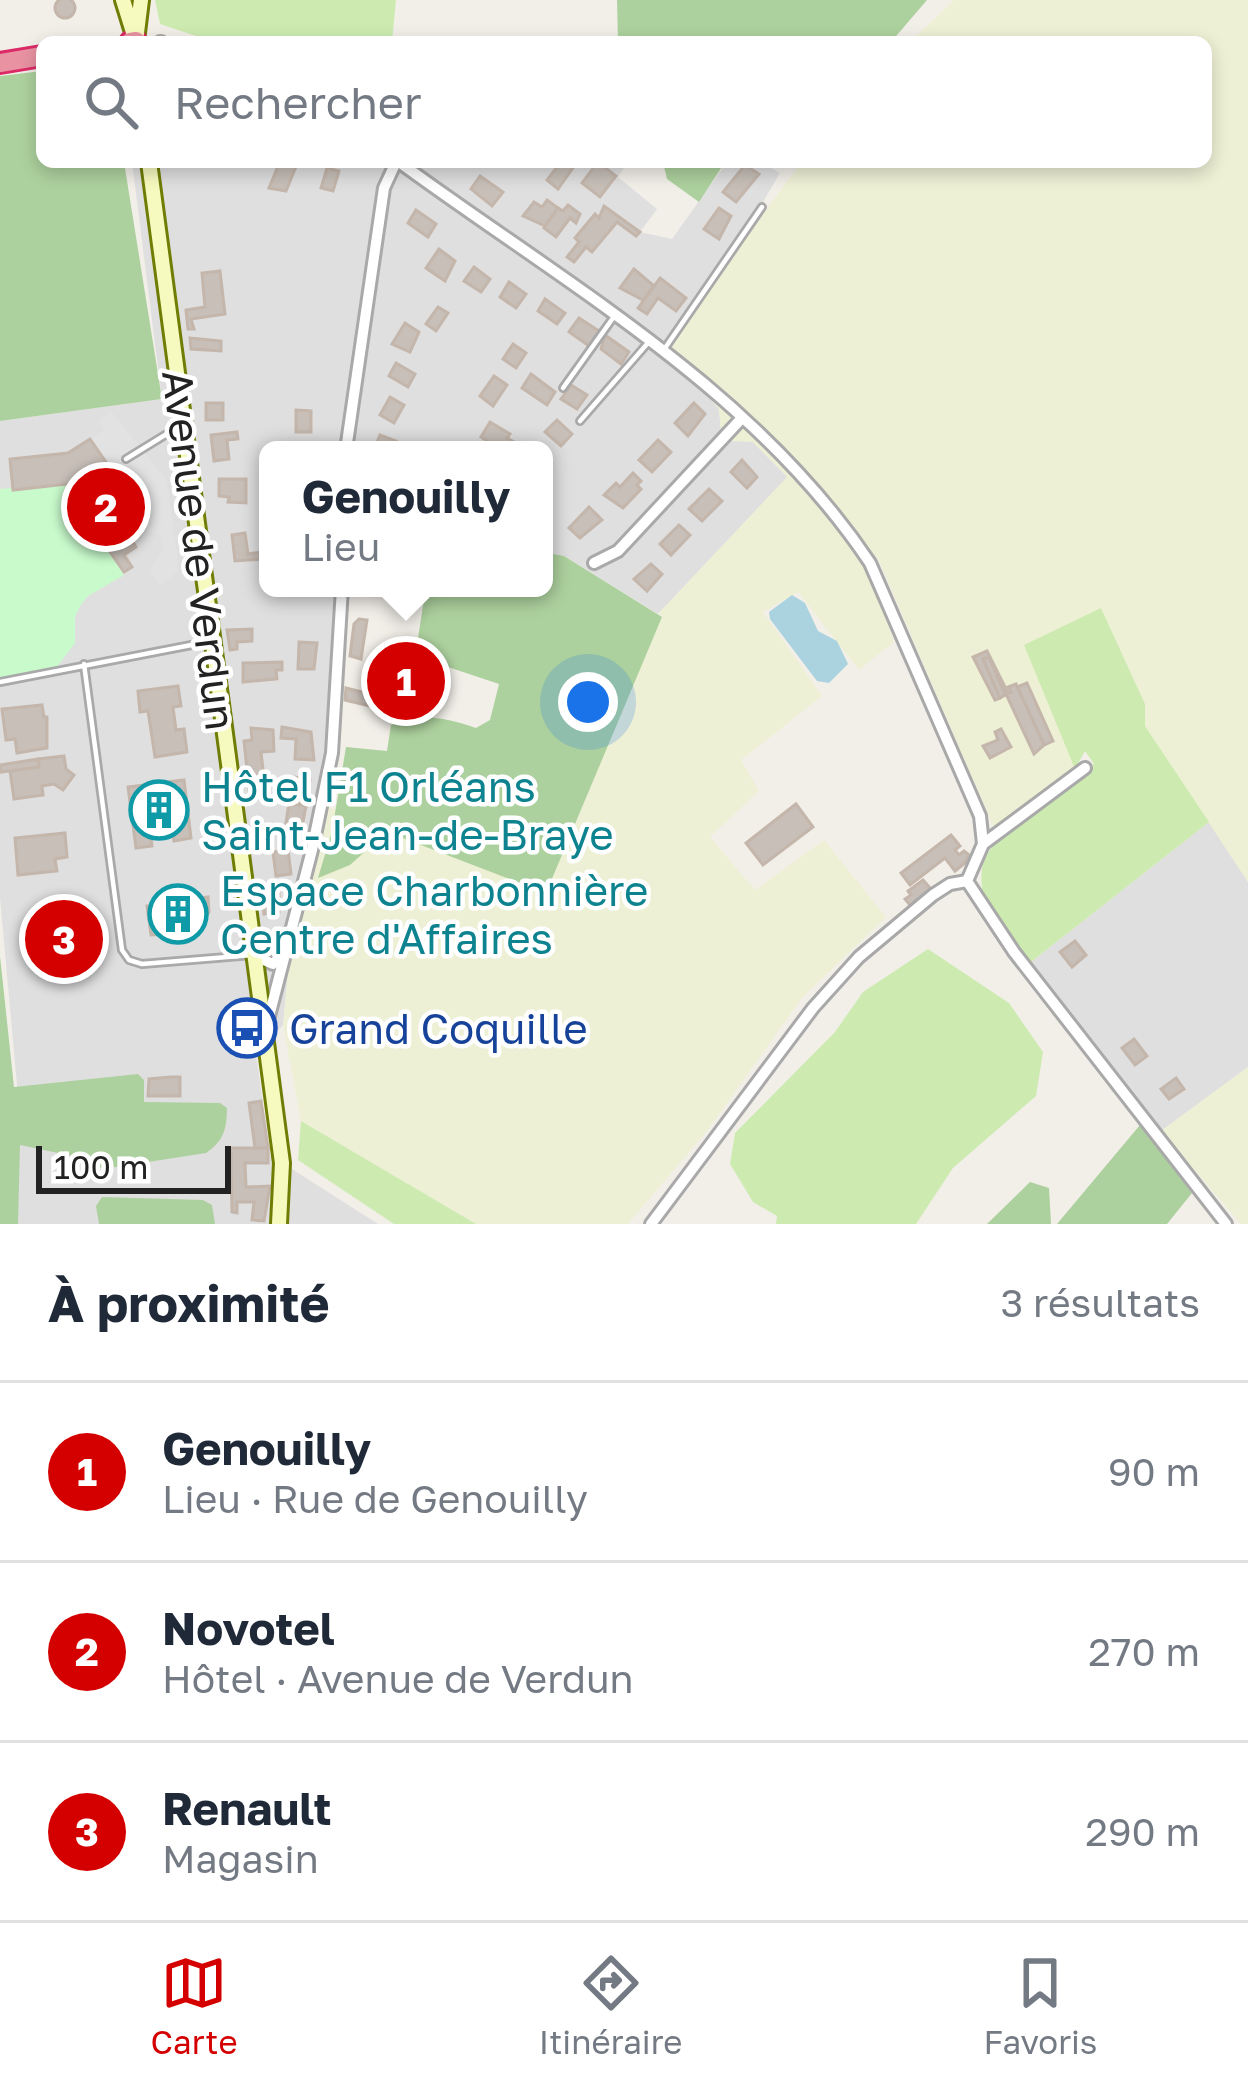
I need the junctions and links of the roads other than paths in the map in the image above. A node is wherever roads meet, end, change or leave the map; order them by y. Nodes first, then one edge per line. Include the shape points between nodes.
1 (123, 0) edge
2 (141, 0) edge
3 (132, 36) edge
4 (135, 36) edge
5 (36, 57) edge
6 (0, 63) edge
7 (150, 168) edge
8 (395, 168) edge
9 (407, 168) edge
10 (762, 207) dead end
11 (616, 313) junction
12 (651, 340) junction
13 (663, 351) junction
14 (563, 388) dead end
15 (741, 418) junction
16 (580, 421) dead end
17 (184, 425) junction
18 (347, 441) edge
19 (126, 459) dead end
20 (594, 563) dead end
21 (341, 597) edge
22 (212, 640) junction
23 (84, 664) junction
24 (0, 682) edge
25 (1085, 768) dead end
26 (983, 844) junction
27 (967, 881) junction
28 (288, 934) junction
29 (285, 950) junction
30 (252, 955) junction
31 (264, 1034) junction
32 (279, 1224) edge
33 (651, 1224) edge
34 (1226, 1224) edge

1 - 3 main road
2 - 4 main road
5 - 6 highway
7 - 17 main road, Avenue de Verdun
8 - 18 street via 384,188
9 - 11 street
10 - 13 lane
11 - 12 street
11 - 14 lane
12 - 13 street
12 - 16 lane
13 - 15 street
15 - 20 street via 618,551
15 - 26 street via 813,488 870,562 980,816
17 - 19 lane
17 - 22 main road, Avenue de Verdun
21 - 28 street via 332,753
22 - 23 lane
22 - 30 main road, Avenue de Verdun
23 - 24 lane
23 - 30 lane via 122,950 142,964
25 - 26 street
26 - 27 street
27 - 33 street via 933,895 812,1007
27 - 34 street
28 - 29 street
28 - 30 street
29 - 30 street via 273,964
29 - 31 street
30 - 31 main road, Avenue de Verdun
31 - 32 main road, Avenue de Verdun via 282,1163

